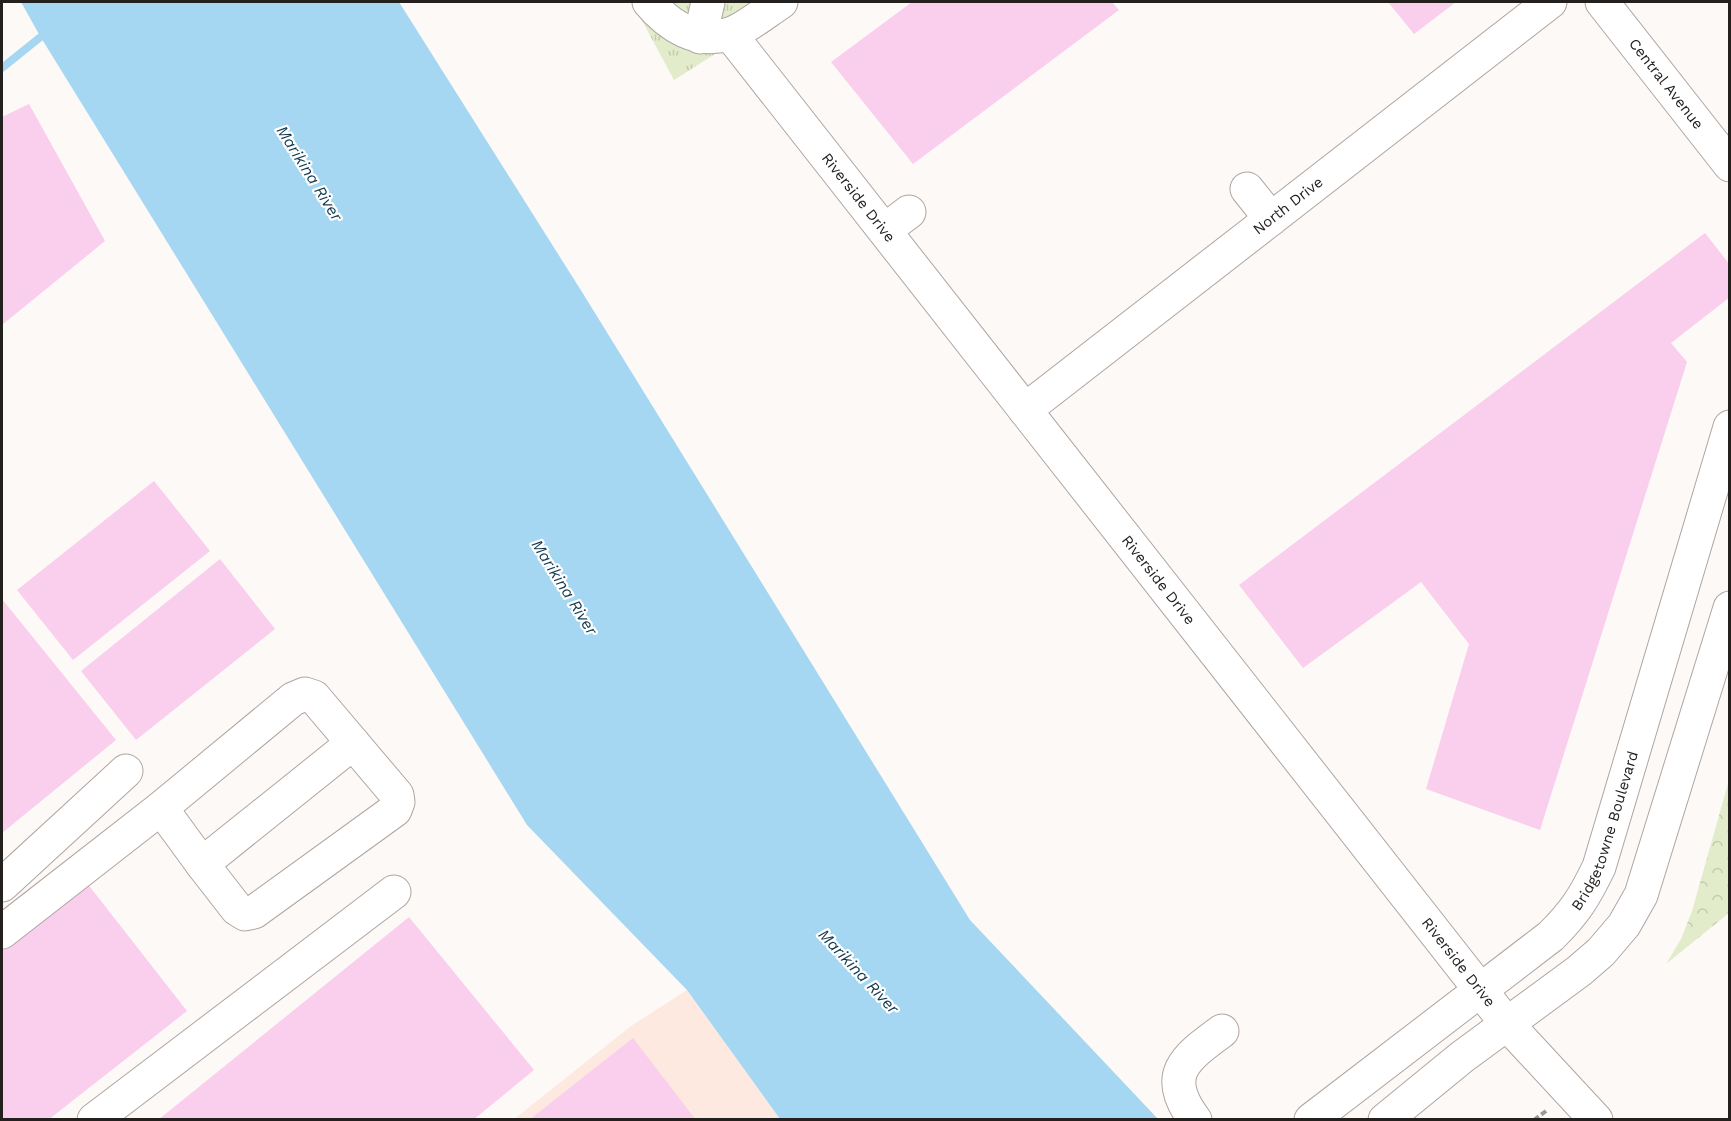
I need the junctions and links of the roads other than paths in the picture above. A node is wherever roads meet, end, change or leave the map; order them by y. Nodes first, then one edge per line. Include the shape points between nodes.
1 (649, 2) edge
2 (708, 2) edge
3 (780, 2) edge
4 (1550, 2) edge
5 (1602, 2) edge
6 (715, 36) junction
7 (1730, 165) edge
8 (1247, 189) dead end
9 (1271, 219) junction
10 (1025, 410) junction
11 (1730, 427) edge
12 (1730, 608) edge
13 (353, 743) junction
14 (126, 771) dead end
15 (160, 808) junction
16 (202, 864) junction
17 (2, 885) edge
18 (394, 892) dead end
19 (2, 932) edge
20 (1480, 990) junction
21 (1507, 1024) junction
22 (1222, 1031) dead end
23 (94, 1119) edge
24 (1195, 1119) edge
25 (1311, 1119) edge
26 (1385, 1119) edge
27 (1596, 1119) edge

1 - 6 street via 678,27
2 - 6 street
3 - 6 street via 758,18
4 - 9 street, North Drive
5 - 7 street, Central Avenue
6 - 10 street, Riverside Drive via 897,221
8 - 9 street
9 - 10 street, North Drive
10 - 20 street, Riverside Drive
11 - 20 street, Bridgetowne Boulevard via 1599,867 1570,917
12 - 21 street via 1641,895 1624,926 1601,952
13 - 15 street via 314,697 304,694
13 - 16 street
13 - 16 street via 397,795 395,810 254,912 245,914 237,909
14 - 17 street
15 - 16 street
15 - 19 street
18 - 23 street
20 - 21 street, Riverside Drive
20 - 25 street, Bridgetowne Boulevard
21 - 26 street
21 - 27 street, Riverside Drive
22 - 24 street via 1194,1052 1182,1067 1178,1083 1181,1099

